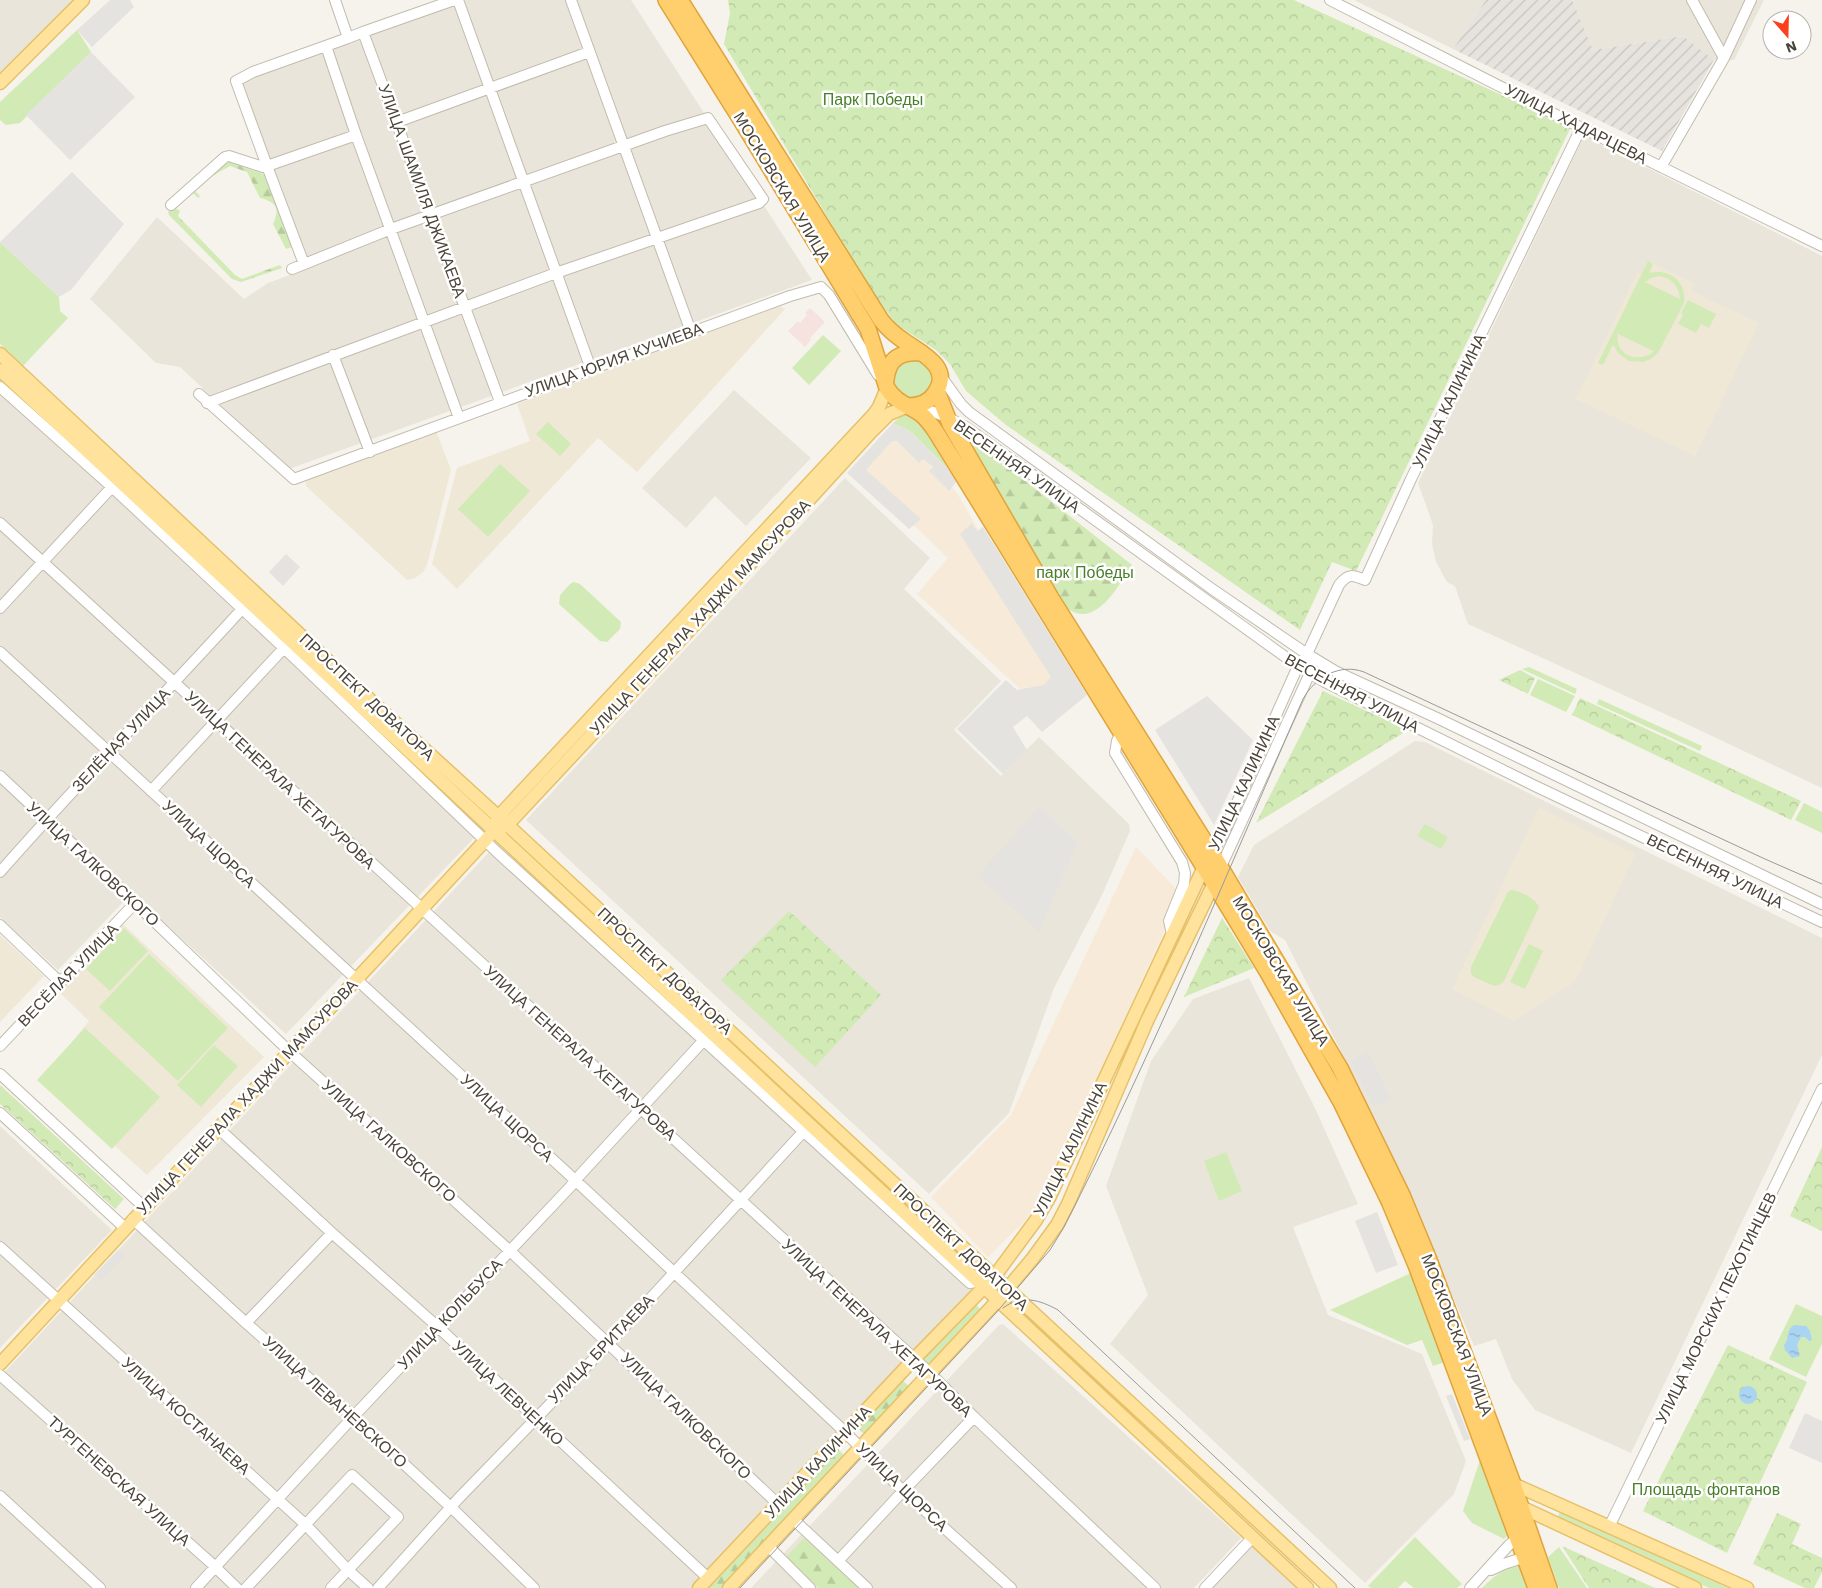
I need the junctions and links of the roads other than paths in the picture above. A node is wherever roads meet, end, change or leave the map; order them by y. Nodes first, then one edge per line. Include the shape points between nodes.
1 (83, 0) edge
2 (335, 0) edge
3 (456, 0) edge
4 (571, 0) edge
5 (666, 0) edge
6 (680, 0) edge
7 (1330, 0) edge
8 (1692, 0) edge
9 (1752, 0) edge
10 (363, 32) junction
11 (348, 38) junction
12 (326, 46) junction
13 (589, 52) junction
14 (1724, 58) junction
15 (0, 83) edge
16 (489, 88) junction
17 (397, 122) junction
18 (1581, 128) junction
19 (356, 135) junction
20 (624, 146) junction
21 (267, 166) junction
22 (1662, 167) junction
23 (523, 182) junction
24 (171, 205) dead end
25 (430, 215) junction
26 (391, 230) junction
27 (657, 237) junction
28 (1822, 246) edge
29 (304, 264) junction
30 (292, 269) dead end
31 (556, 273) junction
32 (464, 308) junction
33 (425, 321) junction
34 (691, 332) junction
35 (922, 353) junction
36 (0, 354) edge
37 (333, 355) junction
38 (591, 369) junction
39 (0, 370) edge
40 (940, 374) junction
41 (886, 384) junction
42 (0, 388) edge
43 (937, 392) junction
44 (199, 394) dead end
45 (500, 402) junction
46 (207, 403) junction
47 (912, 406) junction
48 (948, 417) junction
49 (459, 418) junction
50 (370, 452) junction
51 (112, 487) junction
52 (0, 523) edge
53 (42, 563) junction
54 (0, 608) edge
55 (242, 609) junction
56 (284, 648) junction
57 (0, 652) edge
58 (1307, 654) junction
59 (1298, 666) junction
60 (1310, 673) junction
61 (174, 683) junction
62 (216, 722) junction
63 (592, 724) junction
64 (1121, 732) junction
65 (110, 753) junction
66 (0, 776) edge
67 (151, 791) junction
68 (46, 819) junction
69 (502, 821) junction
70 (494, 831) junction
71 (485, 841) junction
72 (1208, 860) junction
73 (1220, 869) junction
74 (0, 872) edge
75 (1214, 883) junction
76 (1183, 899) junction
77 (136, 903) junction
78 (1822, 904) edge
79 (421, 910) junction
80 (1822, 922) edge
81 (0, 926) edge
82 (356, 980) junction
83 (60, 982) junction
84 (704, 1040) junction
85 (0, 1046) edge
86 (290, 1052) junction
87 (0, 1074) edge
88 (1822, 1090) edge
89 (642, 1108) junction
90 (0, 1113) edge
91 (218, 1128) junction
92 (803, 1132) junction
93 (575, 1180) junction
94 (740, 1201) junction
95 (144, 1207) junction
96 (129, 1223) junction
97 (332, 1233) junction
98 (0, 1247) edge
99 (509, 1250) junction
100 (674, 1272) junction
101 (994, 1277) junction
102 (982, 1284) junction
103 (1007, 1290) junction
104 (998, 1300) junction
105 (58, 1301) junction
106 (246, 1323) junction
107 (438, 1327) junction
108 (608, 1343) junction
109 (914, 1359) junction
110 (0, 1364) edge
111 (930, 1373) junction
112 (0, 1375) edge
113 (353, 1417) junction
114 (974, 1417) junction
115 (535, 1418) junction
116 (845, 1432) junction
117 (860, 1446) junction
118 (1513, 1484) junction
119 (903, 1491) junction
120 (0, 1496) edge
121 (278, 1500) junction
122 (778, 1504) junction
123 (1558, 1504) junction
124 (451, 1507) junction
125 (1514, 1509) junction
126 (793, 1519) junction
127 (1550, 1522) junction
128 (306, 1525) junction
129 (1609, 1527) junction
130 (1253, 1537) junction
131 (1528, 1543) junction
132 (768, 1546) junction
133 (838, 1561) junction
134 (215, 1566) junction
135 (348, 1570) junction
136 (1483, 1574) junction
137 (708, 1578) junction
138 (100, 1588) edge
139 (196, 1588) edge
140 (237, 1588) edge
141 (246, 1588) edge
142 (331, 1588) edge
143 (368, 1588) edge
144 (378, 1588) edge
145 (534, 1588) edge
146 (699, 1588) edge
147 (729, 1588) edge
148 (810, 1588) edge
149 (867, 1588) edge
150 (1010, 1588) edge
151 (1155, 1588) edge
152 (1205, 1588) edge
153 (1307, 1588) edge
154 (1330, 1588) edge
155 (1470, 1588) edge
156 (1536, 1588) edge
157 (1548, 1588) edge
158 (1695, 1588) edge
159 (1747, 1588) edge

1 - 15 main road
2 - 11 street
3 - 10 street
3 - 16 street
4 - 13 street
5 - 41 highway, МОСКОВСКАЯ УЛИЦА via 868,329
6 - 35 highway, МОСКОВСКАЯ УЛИЦА via 881,320 888,329
7 - 18 street, УЛИЦА ХАДАРЦЕВА
8 - 14 street
9 - 14 street
10 - 11 street
10 - 17 street, УЛИЦА ШАМИЛЯ ДЖИКАЕВА
11 - 12 street
12 - 19 street
12 - 21 street via 236,81
13 - 16 street
13 - 20 street
14 - 22 street
16 - 17 street
16 - 23 street
17 - 25 street, УЛИЦА ШАМИЛЯ ДЖИКАЕВА
18 - 22 street, УЛИЦА ХАДАРЦЕВА
18 - 58 street, УЛИЦА КАЛИНИНА via 1365,580 1353,575 1344,578
19 - 21 street
19 - 26 street
20 - 23 street
20 - 27 street
20 - 27 street via 708,118 763,200
21 - 24 street via 225,157
21 - 29 street
22 - 28 street, УЛИЦА ХАДАРЦЕВА
23 - 25 street
23 - 31 street
25 - 26 street
25 - 32 street, УЛИЦА ШАМИЛЯ ДЖИКАЕВА
26 - 29 street
26 - 33 street
27 - 31 street
27 - 34 street
29 - 30 street
31 - 32 street
31 - 38 street
32 - 33 street
32 - 45 street, УЛИЦА ШАМИЛЯ ДЖИКАЕВА
33 - 37 street
33 - 49 street
34 - 38 street, УЛИЦА ЮРИЯ КУЧИЕВА
34 - 41 street, УЛИЦА ЮРИЯ КУЧИЕВА via 821,286 830,295
35 - 40 highway, МОСКОВСКАЯ УЛИЦА via 934,362
35 - 41 highway via 909,352 894,359 889,365
36 - 69 main road, ПРОСПЕКТ ДОВАТОРА
37 - 46 street
37 - 50 street
38 - 45 street, УЛИЦА ЮРИЯ КУЧИЕВА
39 - 70 main road, ПРОСПЕКТ ДОВАТОРА
40 - 43 highway
40 - 58 street, ВЕСЕННЯЯ УЛИЦА via 969,412
41 - 47 highway, МОСКОВСКАЯ УЛИЦА via 899,402
41 - 63 main road, УЛИЦА ГЕНЕРАЛА ХАДЖИ МАМСУРОВА via 874,414
42 - 51 street, ПРОСПЕКТ ДОВАТОРА
43 - 47 highway via 925,403
43 - 48 highway, МОСКОВСКАЯ УЛИЦА
44 - 46 street
45 - 49 street, УЛИЦА ЮРИЯ КУЧИЕВА
46 - 50 street, УЛИЦА ЮРИЯ КУЧИЕВА via 294,479
47 - 48 street, ВЕСЕННЯЯ УЛИЦА
47 - 63 main road, УЛИЦА ГЕНЕРАЛА ХАДЖИ МАМСУРОВА via 889,414 695,624
47 - 64 highway, МОСКОВСКАЯ УЛИЦА via 936,432
48 - 59 street, ВЕСЕННЯЯ УЛИЦА
48 - 72 highway, МОСКОВСКАЯ УЛИЦА
49 - 50 street, УЛИЦА ЮРИЯ КУЧИЕВА
51 - 53 street
51 - 55 street, ПРОСПЕКТ ДОВАТОРА
52 - 53 street, УЛИЦА ГЕНЕРАЛА ХЕТАГУРОВА
53 - 54 street
53 - 61 street, УЛИЦА ГЕНЕРАЛА ХЕТАГУРОВА
55 - 56 street, ПРОСПЕКТ ДОВАТОРА
55 - 61 street, ЗЕЛЁНАЯ УЛИЦА
56 - 62 street
56 - 71 street, ПРОСПЕКТ ДОВАТОРА
57 - 65 street, УЛИЦА ЩОРСА
58 - 59 street, УЛИЦА КАЛИНИНА
58 - 60 street
58 - 78 street, ВЕСЕННЯЯ УЛИЦА via 1335,671
59 - 60 street, ВЕСЕННЯЯ УЛИЦА
59 - 72 street, УЛИЦА КАЛИНИНА via 1223,834
60 - 73 street, УЛИЦА КАЛИНИНА
60 - 80 street, ВЕСЕННЯЯ УЛИЦА via 1533,785
61 - 62 street, УЛИЦА ГЕНЕРАЛА ХЕТАГУРОВА
61 - 65 street, ЗЕЛЁНАЯ УЛИЦА
62 - 67 street
62 - 79 street, УЛИЦА ГЕНЕРАЛА ХЕТАГУРОВА
63 - 69 main road, УЛИЦА ГЕНЕРАЛА ХАДЖИ МАМСУРОВА
64 - 72 highway, МОСКОВСКАЯ УЛИЦА
64 - 76 street via 1115,753 1182,862 1185,873
65 - 67 street, УЛИЦА ЩОРСА
65 - 68 street, ЗЕЛЁНАЯ УЛИЦА
66 - 68 street, УЛИЦА ГАЛКОВСКОГО
67 - 82 street, УЛИЦА ЩОРСА
68 - 74 street, ЗЕЛЁНАЯ УЛИЦА
68 - 77 street, УЛИЦА ГАЛКОВСКОГО
69 - 70 main road, УЛИЦА ГЕНЕРАЛА ХАДЖИ МАМСУРОВА
69 - 101 main road, ПРОСПЕКТ ДОВАТОРА
70 - 71 main road, УЛИЦА ГЕНЕРАЛА ХАДЖИ МАМСУРОВА
70 - 102 main road, ПРОСПЕКТ ДОВАТОРА
71 - 79 main road, УЛИЦА ГЕНЕРАЛА ХАДЖИ МАМСУРОВА
71 - 84 street, ПРОСПЕКТ ДОВАТОРА
72 - 73 highway, МОСКОВСКАЯ УЛИЦА
72 - 75 highway, МОСКОВСКАЯ УЛИЦА
72 - 76 main road, УЛИЦА КАЛИНИНА
73 - 75 street, УЛИЦА КАЛИНИНА
73 - 118 highway, МОСКОВСКАЯ УЛИЦА via 1316,1026 1370,1127 1429,1260
75 - 103 main road, УЛИЦА КАЛИНИНА via 1147,1021 1058,1225
75 - 125 highway, МОСКОВСКАЯ УЛИЦА via 1341,1102 1389,1201
76 - 101 main road, УЛИЦА КАЛИНИНА via 1172,934 1049,1198
77 - 83 street, ВЕСЁЛАЯ УЛИЦА
77 - 86 street, УЛИЦА ГАЛКОВСКОГО
79 - 82 main road, УЛИЦА ГЕНЕРАЛА ХАДЖИ МАМСУРОВА
79 - 89 street, УЛИЦА ГЕНЕРАЛА ХЕТАГУРОВА
81 - 83 street
82 - 86 main road, УЛИЦА ГЕНЕРАЛА ХАДЖИ МАМСУРОВА
82 - 93 street, УЛИЦА ЩОРСА
83 - 85 street, ВЕСЁЛАЯ УЛИЦА
84 - 89 street, УЛИЦА КОЛЬБУСА
84 - 92 street, ПРОСПЕКТ ДОВАТОРА
86 - 91 main road, УЛИЦА ГЕНЕРАЛА ХАДЖИ МАМСУРОВА
86 - 99 street, УЛИЦА ГАЛКОВСКОГО
87 - 95 street
88 - 129 street, УЛИЦА МОРСКИХ ПЕХОТИНЦЕВ
89 - 93 street, УЛИЦА КОЛЬБУСА
89 - 94 street, УЛИЦА ГЕНЕРАЛА ХЕТАГУРОВА
90 - 96 street, УЛИЦА ЛЕВАНЕВСКОГО
91 - 95 main road, УЛИЦА ГЕНЕРАЛА ХАДЖИ МАМСУРОВА
91 - 97 street, УЛИЦА ЛЕВЧЕНКО
92 - 94 street, УЛИЦА БРИТАЕВА
92 - 102 street, ПРОСПЕКТ ДОВАТОРА via 970,1283
93 - 99 street, УЛИЦА КОЛЬБУСА
93 - 100 street, УЛИЦА ЩОРСА
94 - 100 street, УЛИЦА БРИТАЕВА
94 - 109 street, УЛИЦА ГЕНЕРАЛА ХЕТАГУРОВА
95 - 96 main road, УЛИЦА ГЕНЕРАЛА ХАДЖИ МАМСУРОВА
96 - 105 main road, УЛИЦА ГЕНЕРАЛА ХАДЖИ МАМСУРОВА
96 - 106 street, УЛИЦА ЛЕВАНЕВСКОГО
97 - 106 street
97 - 107 street, УЛИЦА ЛЕВЧЕНКО
98 - 105 street, УЛИЦА КОСТАНАЕВА
99 - 107 street, УЛИЦА КОЛЬБУСА
99 - 108 street, УЛИЦА ГАЛКОВСКОГО
100 - 108 street, УЛИЦА БРИТАЕВА
100 - 116 street, УЛИЦА ЩОРСА
101 - 102 main road, УЛИЦА КАЛИНИНА
101 - 103 main road, ПРОСПЕКТ ДОВАТОРА
102 - 104 main road, ПРОСПЕКТ ДОВАТОРА
102 - 109 main road, УЛИЦА КАЛИНИНА
103 - 104 main road, УЛИЦА КАЛИНИНА
103 - 154 main road, ПРОСПЕКТ ДОВАТОРА
104 - 111 main road, УЛИЦА КАЛИНИНА
104 - 130 main road, ПРОСПЕКТ ДОВАТОРА
105 - 110 main road, УЛИЦА ГЕНЕРАЛА ХАДЖИ МАМСУРОВА
105 - 121 street, УЛИЦА КОСТАНАЕВА
106 - 113 street, УЛИЦА ЛЕВАНЕВСКОГО
107 - 113 street, УЛИЦА КОЛЬБУСА
107 - 115 street, УЛИЦА ЛЕВЧЕНКО
108 - 115 street, УЛИЦА БРИТАЕВА
108 - 122 street, УЛИЦА ГАЛКОВСКОГО
109 - 111 street, УЛИЦА ГЕНЕРАЛА ХЕТАГУРОВА
109 - 116 main road, УЛИЦА КАЛИНИНА
111 - 114 street, УЛИЦА ГЕНЕРАЛА ХЕТАГУРОВА
111 - 117 main road, УЛИЦА КАЛИНИНА
112 - 134 street, ТУРГЕНЕВСКАЯ УЛИЦА
113 - 121 street, УЛИЦА КОЛЬБУСА
113 - 124 street, УЛИЦА ЛЕВАНЕВСКОГО
114 - 119 street
114 - 151 street, УЛИЦА ГЕНЕРАЛА ХЕТАГУРОВА
115 - 124 street, УЛИЦА БРИТАЕВА
115 - 137 street, УЛИЦА ЛЕВЧЕНКО
116 - 117 street, УЛИЦА ЩОРСА
116 - 122 main road, УЛИЦА КАЛИНИНА
117 - 119 street, УЛИЦА ЩОРСА
117 - 126 main road, УЛИЦА КАЛИНИНА
118 - 123 main road
118 - 125 highway, МОСКОВСКАЯ УЛИЦА
119 - 133 street
119 - 150 street, УЛИЦА ЩОРСА
120 - 138 street
121 - 128 street, УЛИЦА КОСТАНАЕВА
121 - 134 street, УЛИЦА КОЛЬБУСА
122 - 137 main road, УЛИЦА КАЛИНИНА
123 - 127 main road
123 - 129 main road
124 - 144 street, УЛИЦА БРИТАЕВА
124 - 145 street, УЛИЦА ЛЕВАНЕВСКОГО
125 - 127 main road
125 - 131 highway, МОСКОВСКАЯ УЛИЦА
126 - 132 main road, УЛИЦА КАЛИНИНА
126 - 133 street
127 - 131 main road via 1536,1529
127 - 158 main road
128 - 135 street, УЛИЦА КОСТАНАЕВА
128 - 135 street via 352,1475 398,1517
128 - 141 street
129 - 159 main road
130 - 152 street
130 - 153 main road, ПРОСПЕКТ ДОВАТОРА
131 - 136 street
131 - 136 street via 1504,1564
131 - 156 highway, МОСКОВСКАЯ УЛИЦА
131 - 157 highway, МОСКОВСКАЯ УЛИЦА
132 - 147 main road, УЛИЦА КАЛИНИНА
132 - 148 street
133 - 149 street
134 - 139 street, УЛИЦА КОЛЬБУСА
134 - 140 street, ТУРГЕНЕВСКАЯ УЛИЦА
135 - 142 street
135 - 143 street, УЛИЦА КОСТАНАЕВА
136 - 155 street
137 - 146 main road, УЛИЦА КАЛИНИНА

